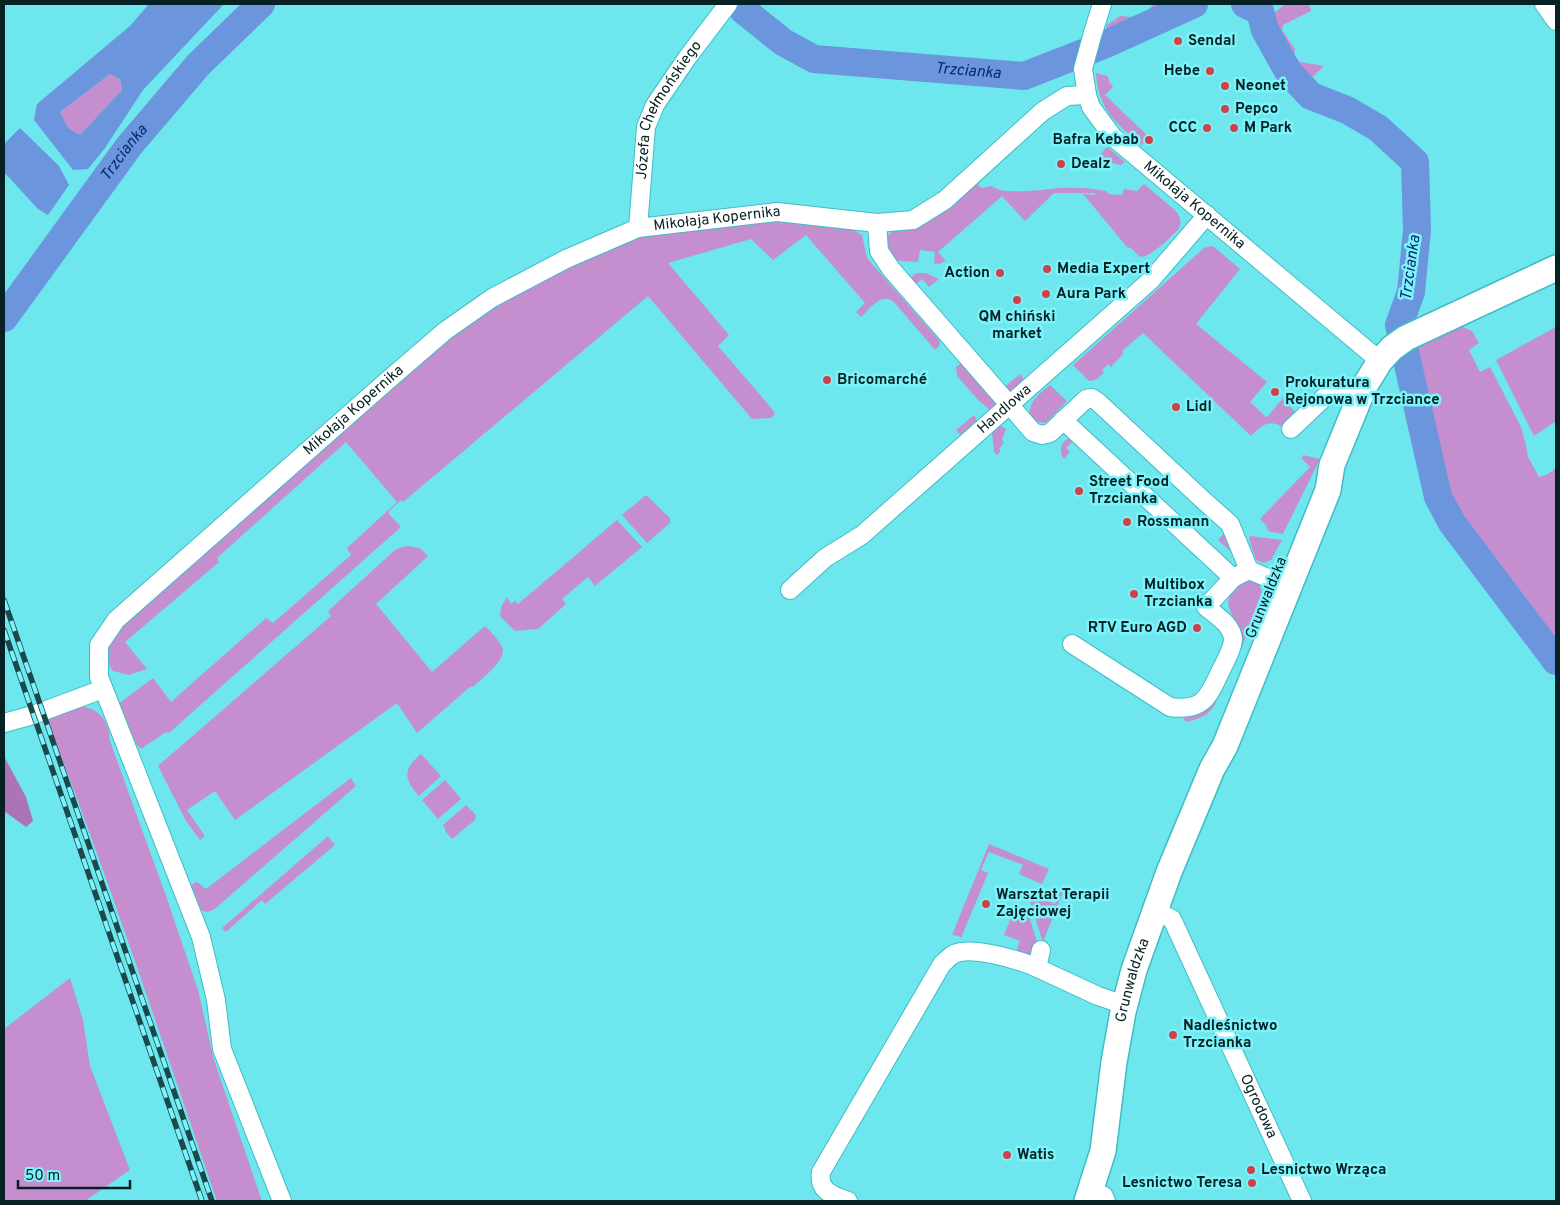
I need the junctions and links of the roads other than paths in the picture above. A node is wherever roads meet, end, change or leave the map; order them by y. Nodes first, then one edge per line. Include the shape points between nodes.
1 (728, 4) edge
2 (1102, 4) edge
3 (1544, 4) edge
4 (1556, 21) edge
5 (1087, 96) junction
6 (1207, 215) junction
7 (876, 223) junction
8 (638, 228) junction
9 (1556, 268) edge
10 (1386, 354) junction
11 (1359, 400) junction
12 (1010, 405) junction
13 (1063, 420) junction
14 (1291, 429) dead end
15 (1249, 570) junction
16 (1233, 578) junction
17 (1282, 584) junction
18 (790, 590) dead end
19 (1072, 644) dead end
20 (103, 689) junction
21 (4, 723) edge
22 (1212, 768) junction
23 (1155, 911) junction
24 (1125, 1005) junction
25 (1095, 1197) edge
26 (282, 1201) edge
27 (848, 1201) edge
28 (1302, 1201) edge

1 - 8 street, Józefa Chełmońskiego via 655,105 646,127
2 - 5 street via 1083,69
3 - 4 street
5 - 6 street, Mikołaja Kopernika via 1091,107 1113,137
5 - 7 street, Mikołaja Kopernika via 1067,96 1043,111 945,200 913,220
6 - 10 street, Mikołaja Kopernika
6 - 12 street, Handlowa via 1151,280
7 - 8 street, Mikołaja Kopernika via 777,212
7 - 12 street via 878,251 891,269
8 - 20 street, Mikołaja Kopernika via 566,259 492,298 445,331 387,380 116,620 99,645 99,677
9 - 10 main road via 1420,330
10 - 11 main road, Grunwaldzka via 1364,386
11 - 14 street via 1337,391 1330,392
11 - 17 main road, Grunwaldzka via 1332,465 1317,484 1292,538
12 - 13 street via 1033,432 1050,433
12 - 18 street, Handlowa via 862,535 825,558
13 - 15 street via 1086,399 1098,402 1230,524
13 - 16 street
15 - 16 street
15 - 17 street
16 - 19 street via 1206,607 1230,629 1233,640 1212,692 1192,707 1170,707
17 - 22 main road, Grunwaldzka via 1236,718
17 - 22 main road, Grunwaldzka via 1238,672
20 - 21 street
20 - 26 street, Mikołaja Kopernika via 201,937 216,1000 222,1049
22 - 23 main road, Grunwaldzka
23 - 24 main road, Grunwaldzka
23 - 28 street, Ogrodowa via 1172,919
24 - 25 main road, Grunwaldzka
24 - 27 street via 1098,996 1038,958 954,954 942,964 821,1172 821,1186

